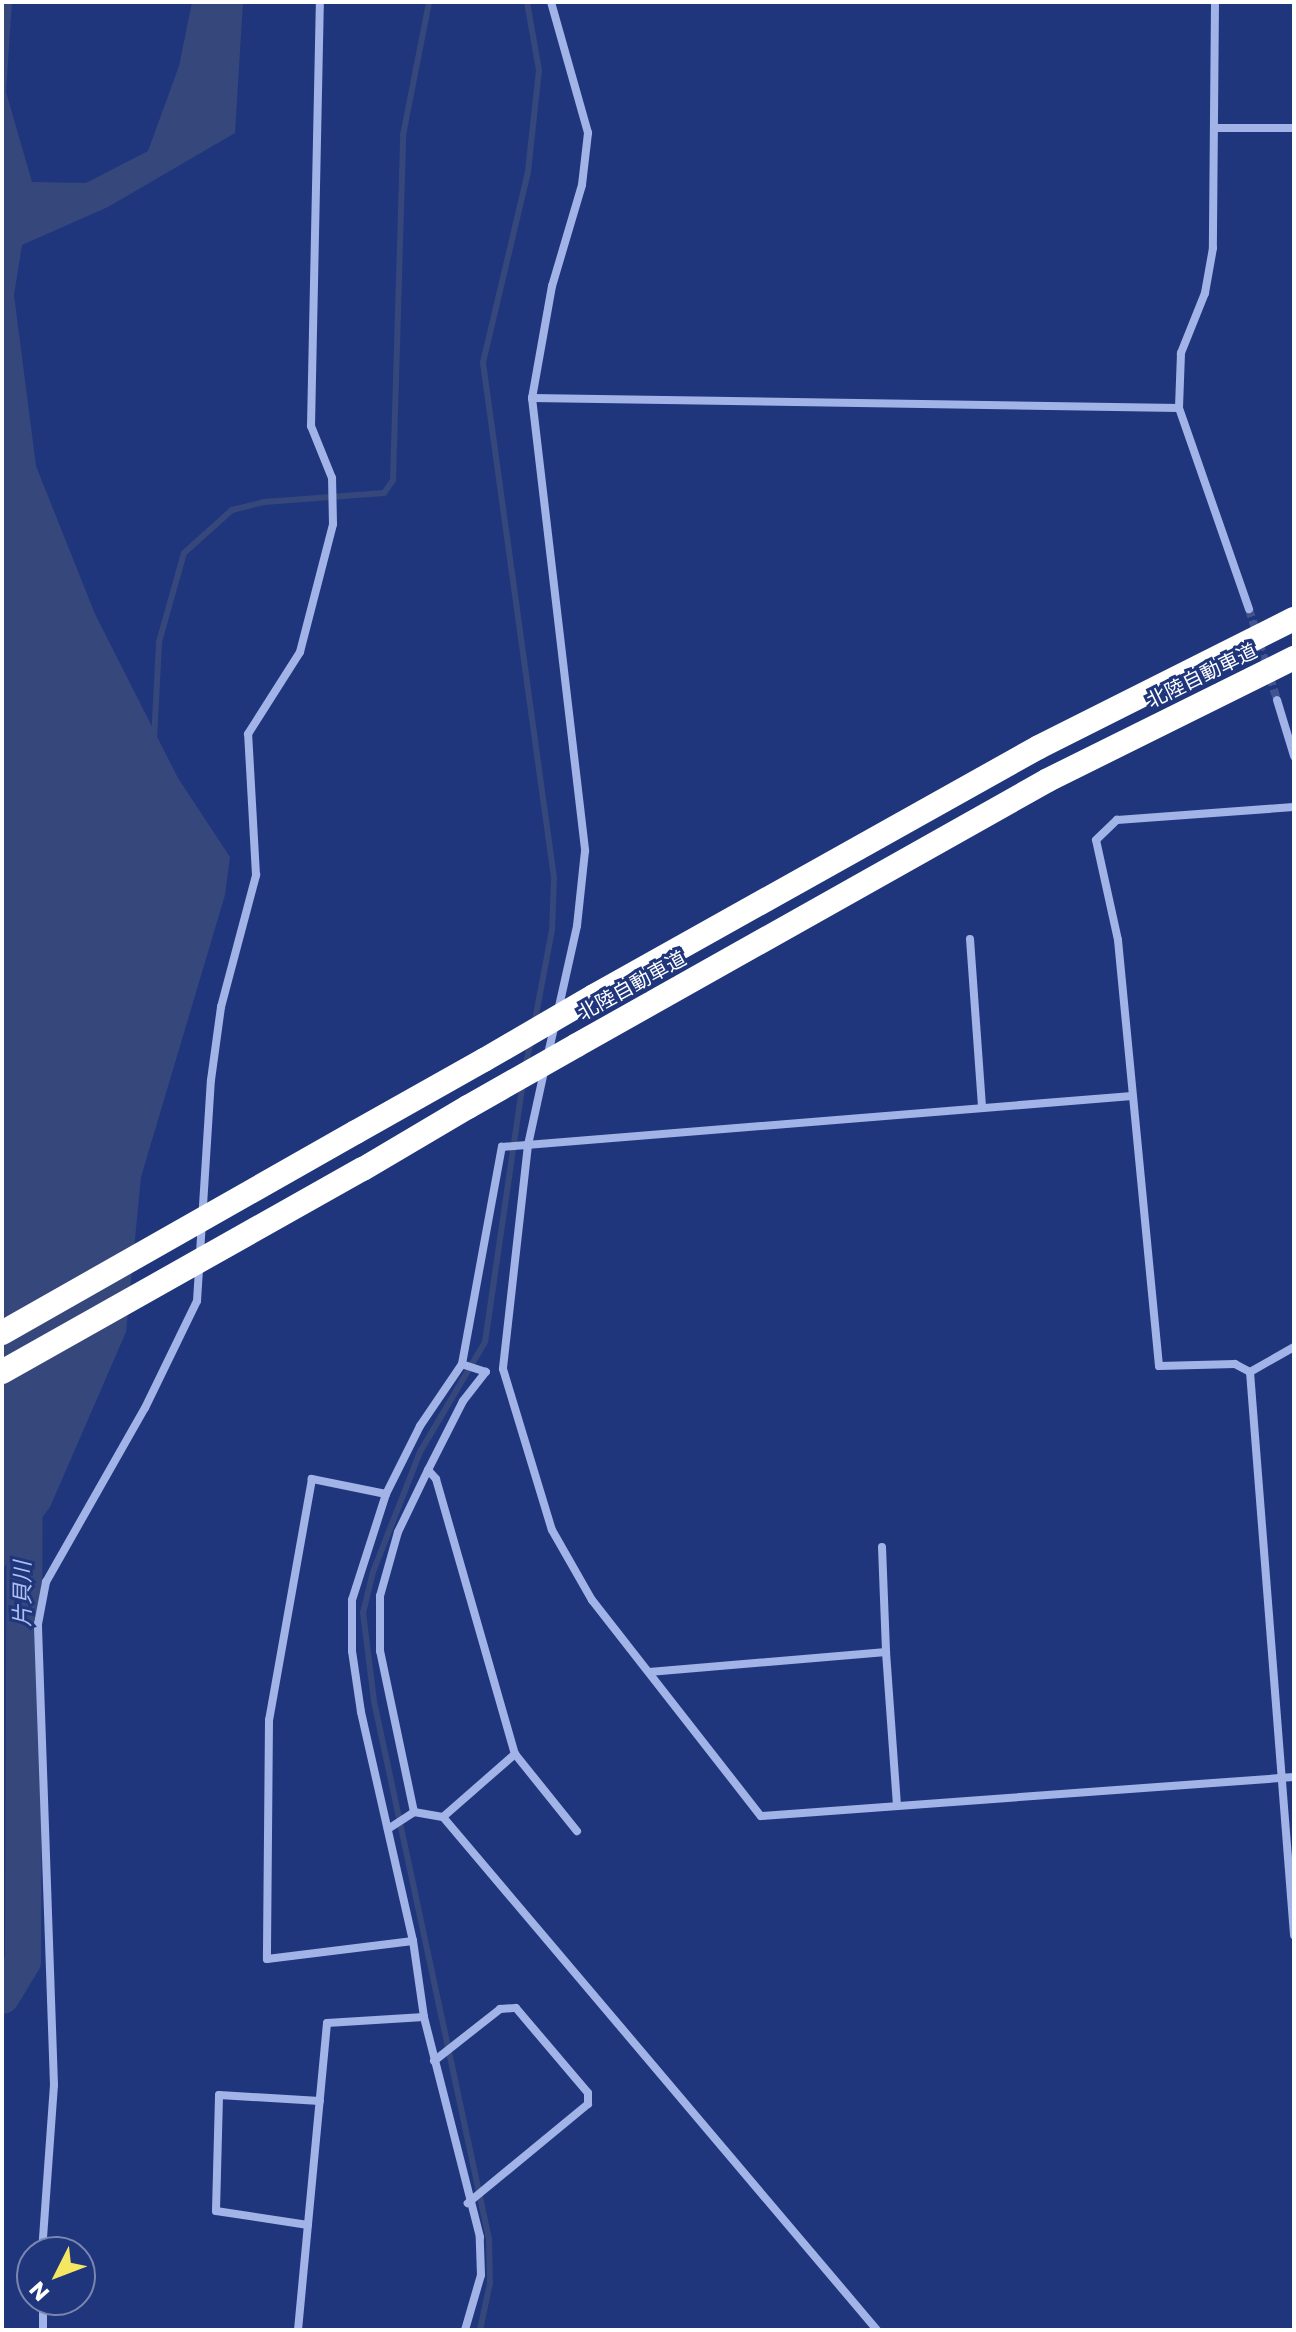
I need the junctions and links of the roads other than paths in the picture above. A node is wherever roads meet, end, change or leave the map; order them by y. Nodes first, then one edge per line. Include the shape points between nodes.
1 (320, 2) edge
2 (551, 2) edge
3 (1215, 2) edge
4 (1214, 128) junction
5 (1294, 128) edge
6 (532, 398) junction
7 (1179, 408) junction
8 (1249, 609) tunnel mouth
9 (1294, 619) edge
10 (1294, 658) edge
11 (1277, 700) tunnel mouth
12 (1294, 756) edge
13 (1294, 807) edge
14 (970, 939) dead end
15 (1132, 1096) junction
16 (982, 1108) junction
17 (528, 1145) junction
18 (2, 1333) edge
19 (1294, 1347) edge
20 (462, 1364) junction
21 (503, 1369) junction
22 (2, 1372) edge
23 (486, 1372) junction
24 (1250, 1372) junction
25 (428, 1470) junction
26 (386, 1494) junction
27 (882, 1547) dead end
28 (886, 1652) junction
29 (649, 1672) junction
30 (515, 1754) junction
31 (1294, 1777) edge
32 (1282, 1778) junction
33 (897, 1806) junction
34 (414, 1812) junction
35 (443, 1817) junction
36 (388, 1829) junction
37 (577, 1831) dead end
38 (1294, 1935) edge
39 (413, 1941) junction
40 (424, 2017) junction
41 (434, 2061) junction
42 (320, 2101) junction
43 (468, 2203) junction
44 (308, 2225) junction
45 (43, 2236) edge
46 (298, 2330) edge
47 (465, 2330) edge
48 (877, 2330) edge

1 - 45 street via 311,426 332,478 333,524 300,652 248,734 256,875 219,1021 197,1301 145,1408 46,1582 38,1624 54,2085
2 - 6 street via 588,133 582,185 552,286
3 - 4 street
4 - 5 street
4 - 7 street via 1213,248 1205,293 1181,353
6 - 7 street
6 - 17 street via 585,851 577,926
7 - 8 street
9 - 18 highway, 北陸自動車道, bridge via 1039,747
10 - 22 highway, 北陸自動車道, bridge via 1048,780
11 - 12 street
13 - 15 street via 1117,820 1096,840 1118,940
14 - 16 street
15 - 16 street
15 - 24 street via 1159,1366 1235,1364
16 - 17 street
17 - 20 street via 502,1147
17 - 21 street
19 - 24 street
20 - 23 street
20 - 26 street via 420,1426
21 - 23 street
21 - 29 street via 552,1530 592,1600
23 - 25 street via 463,1401
24 - 32 street
25 - 30 street via 436,1479
25 - 34 street via 398,1532 380,1596 380,1651
26 - 36 street via 352,1600 352,1651
26 - 39 street via 312,1479 269,1720 267,1959
27 - 28 street
28 - 29 street
28 - 33 street
29 - 33 street via 761,1816
30 - 35 street
30 - 37 street
31 - 32 street
32 - 33 street
32 - 38 street
34 - 35 street
34 - 36 street
35 - 48 street
36 - 39 street
39 - 40 street
40 - 41 street
40 - 42 street via 327,2023
41 - 43 street
41 - 43 street via 500,2009 516,2008 588,2093 588,2104
42 - 44 street
42 - 44 street via 219,2095 216,2211
43 - 47 street via 480,2237 481,2275
44 - 46 street

